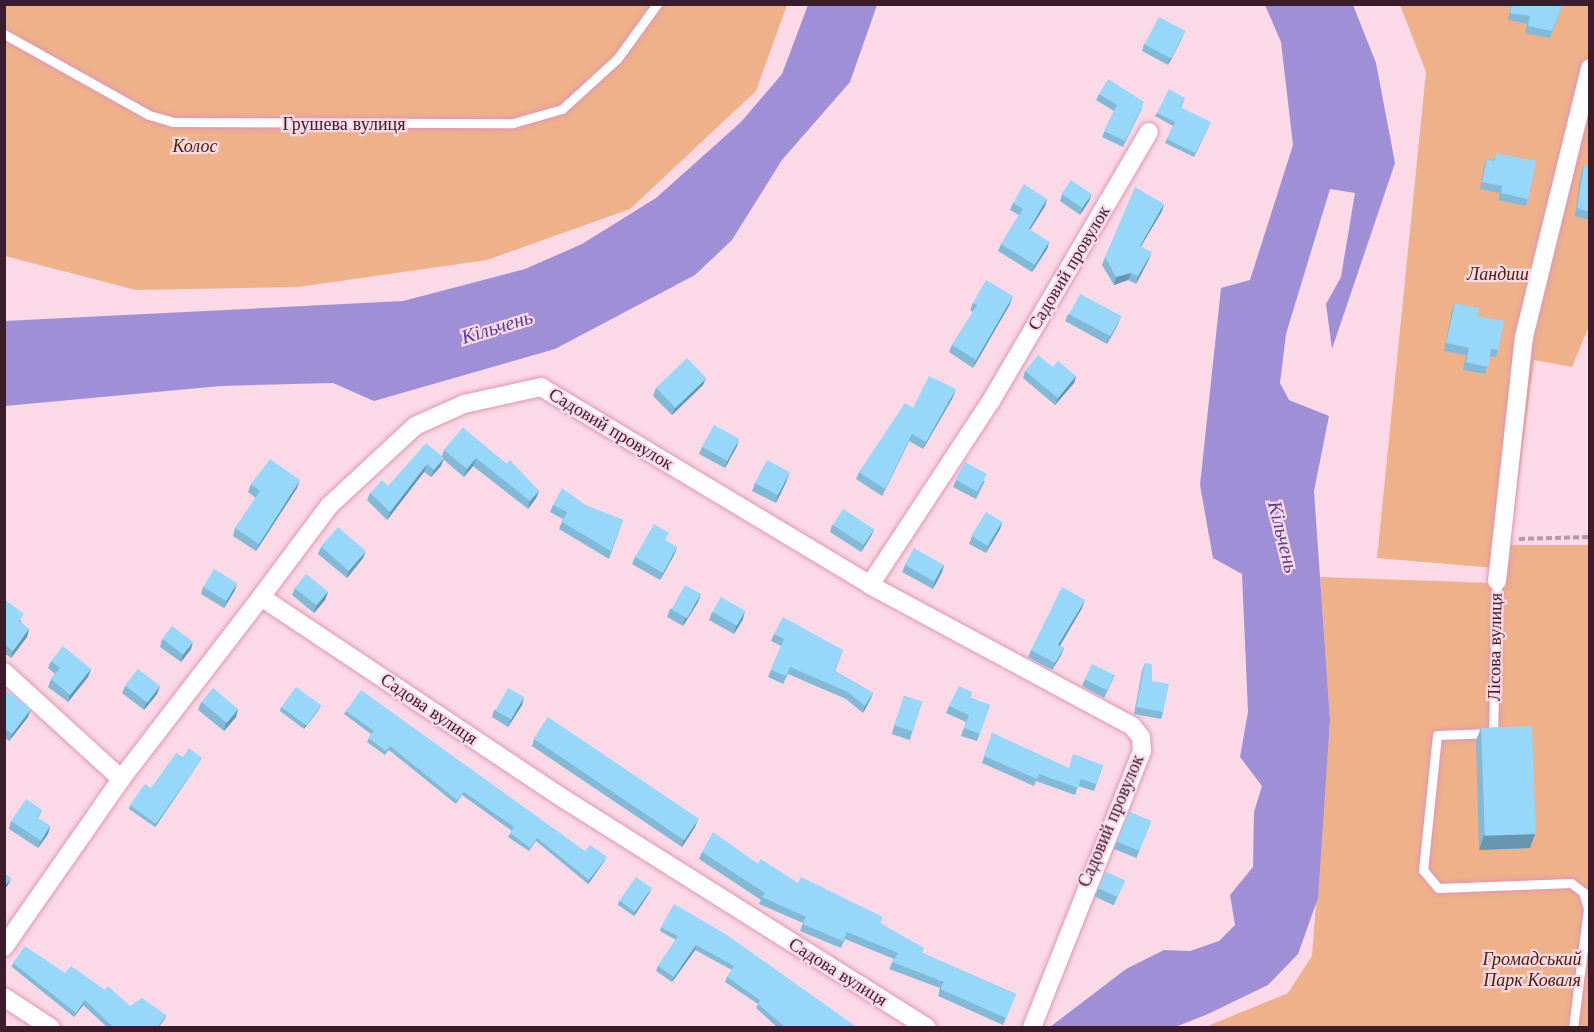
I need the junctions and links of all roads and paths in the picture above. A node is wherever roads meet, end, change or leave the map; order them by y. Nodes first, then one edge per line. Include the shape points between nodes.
1 (657, 4) edge
2 (4, 34) edge
3 (1590, 68) edge
4 (1149, 132) dead end
5 (1590, 537) edge
6 (1498, 540) junction
7 (1497, 581) joint
8 (870, 585) junction
9 (261, 597) junction
10 (4, 672) edge
11 (121, 779) junction
12 (4, 947) edge
13 (4, 997) edge
14 (51, 1028) edge
15 (927, 1028) edge
16 (1032, 1028) edge
17 (1573, 1028) edge

1 - 2 lane, Грушева вулиця via 617,59 562,109 513,123 173,122 149,116
3 - 6 street, Лісова вулиця via 1524,337
4 - 8 street, Садовий провулок via 985,410
5 - 6 path
6 - 7 street, Лісова вулиця
7 - 17 lane, Лісова вулиця via 1493,733 1437,735 1423,870 1438,888 1571,883 1582,892 1588,908
8 - 9 street, Садовий провулок via 541,387 464,404 415,426 329,506
8 - 16 street, Садовий провулок via 1132,726 1141,738 1142,751
9 - 11 street
9 - 15 street, Садова вулиця via 564,799
10 - 11 street
11 - 12 street
13 - 14 street

